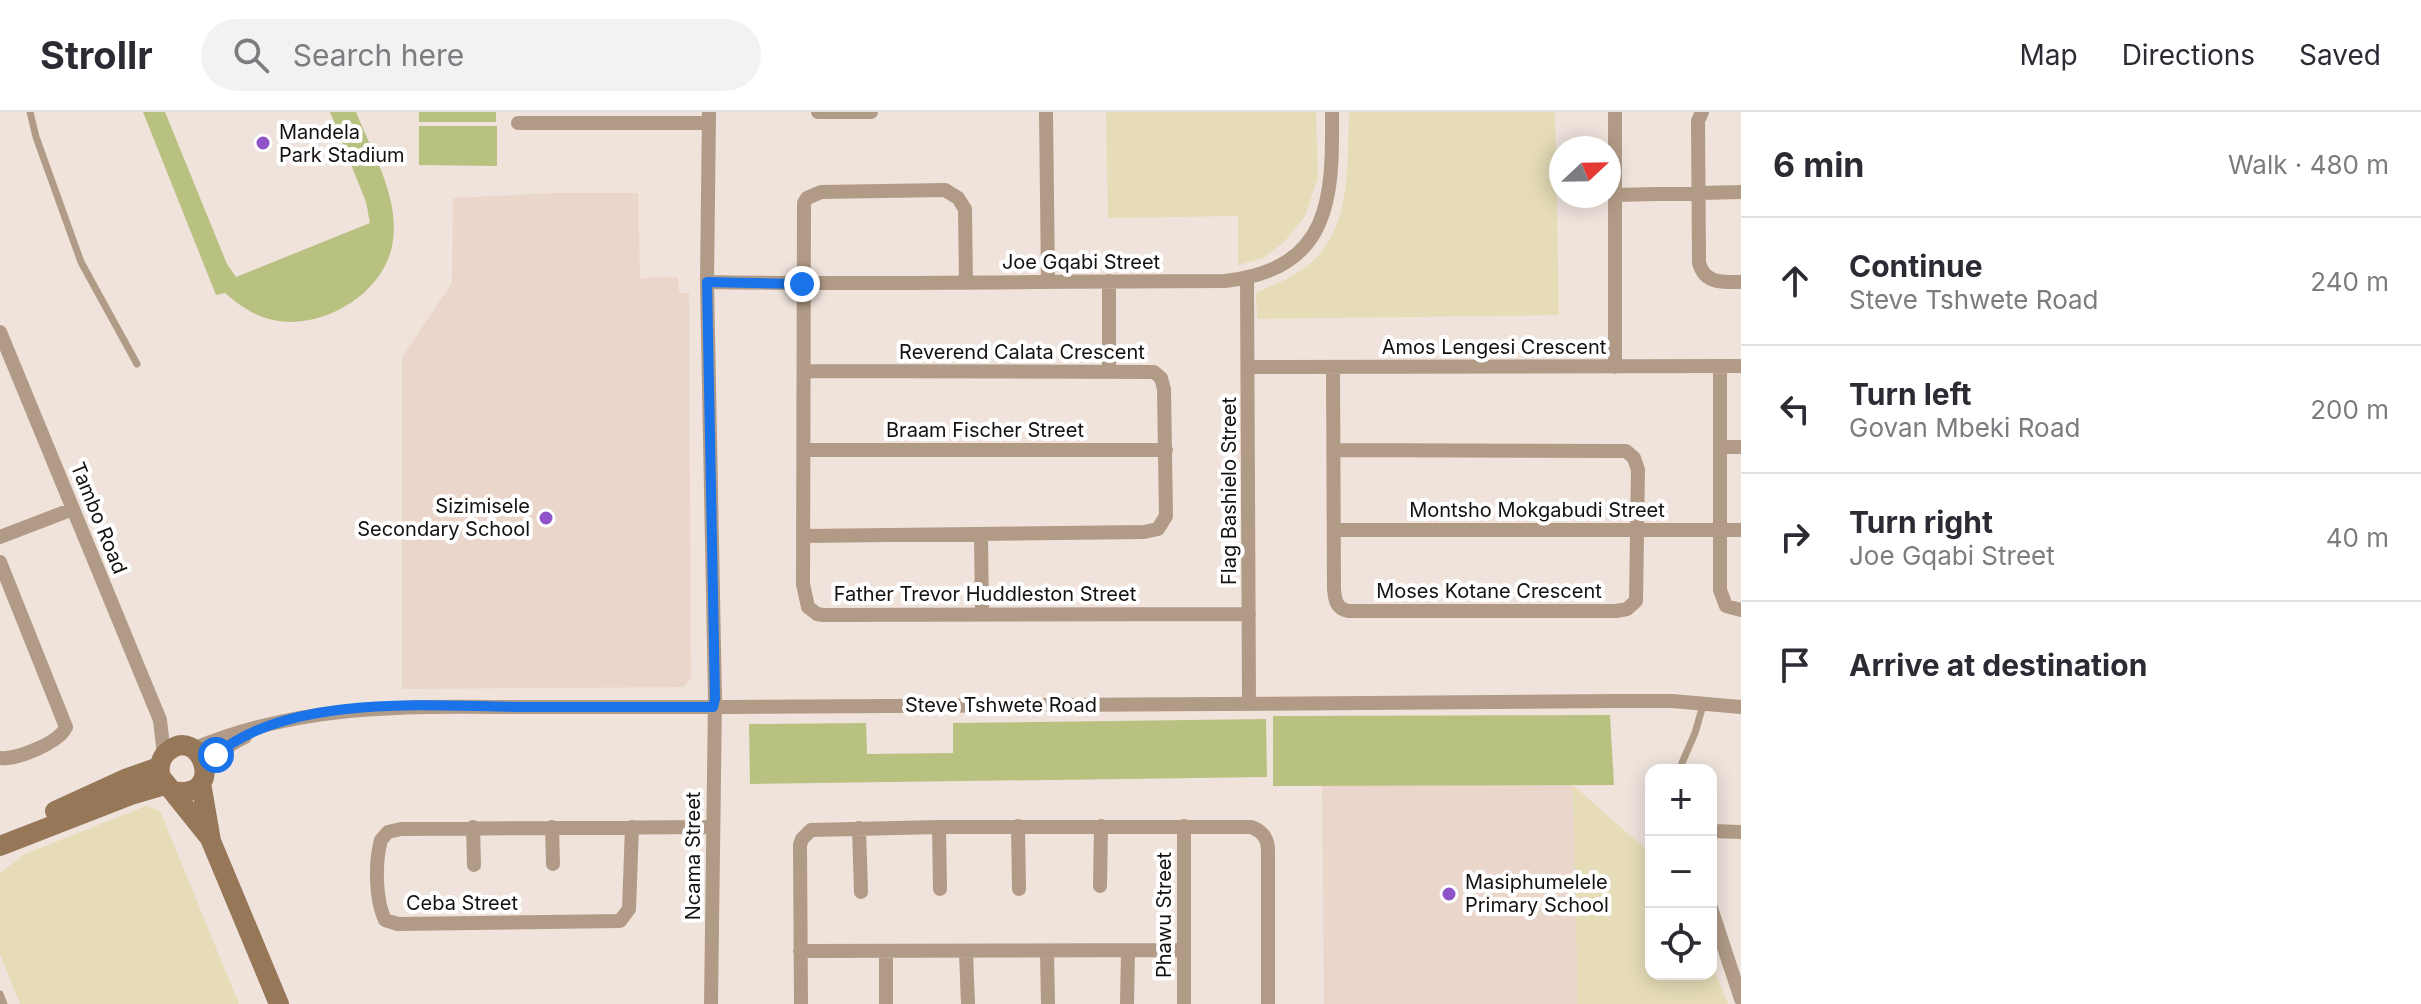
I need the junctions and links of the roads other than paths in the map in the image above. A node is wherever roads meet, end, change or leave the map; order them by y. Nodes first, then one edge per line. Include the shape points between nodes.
1 (30, 112) edge
2 (818, 112) edge
3 (871, 112) edge
4 (1046, 112) edge
5 (1332, 112) edge
6 (1615, 112) edge
7 (1702, 112) edge
8 (571, 117) edge
9 (709, 118) edge
10 (518, 123) dead end
11 (1615, 136) edge
12 (1741, 192) edge
13 (1699, 193) junction
14 (1621, 195) edge
15 (1615, 208) edge
16 (1247, 278) junction
17 (1048, 280) junction
18 (1109, 281) junction
19 (707, 282) junction
20 (1741, 282) edge
21 (966, 283) junction
22 (802, 284) junction
23 (0, 332) edge
24 (137, 364) dead end
25 (1720, 366) junction
26 (1741, 366) edge
27 (1248, 367) junction
28 (1615, 367) junction
29 (1333, 369) junction
30 (1109, 370) junction
31 (804, 371) junction
32 (1720, 447) junction
33 (1741, 447) edge
34 (805, 450) junction
35 (1166, 450) junction
36 (1335, 450) junction
37 (73, 509) junction
38 (1334, 530) junction
39 (1638, 530) junction
40 (1721, 530) junction
41 (1741, 530) edge
42 (981, 535) junction
43 (805, 536) junction
44 (0, 537) edge
45 (0, 562) edge
46 (1741, 610) edge
47 (982, 613) junction
48 (1249, 614) junction
49 (1249, 703) junction
50 (1703, 703) junction
51 (713, 707) junction
52 (1741, 707) edge
53 (263, 727) junction
54 (0, 758) edge
55 (1682, 763) dead end
56 (173, 765) junction
57 (203, 778) junction
58 (1018, 826) junction
59 (1101, 826) junction
60 (1184, 826) junction
61 (473, 827) junction
62 (552, 827) junction
63 (632, 827) junction
64 (713, 827) junction
65 (939, 827) junction
66 (859, 828) junction
67 (1717, 831) edge
68 (1741, 832) edge
69 (0, 834) edge
70 (211, 841) junction
71 (0, 846) edge
72 (553, 864) dead end
73 (474, 865) dead end
74 (1100, 886) dead end
75 (940, 889) dead end
76 (1019, 889) dead end
77 (861, 892) dead end
78 (1717, 926) edge
79 (1184, 950) junction
80 (800, 951) junction
81 (1128, 951) junction
82 (966, 952) junction
83 (1047, 952) junction
84 (886, 953) junction
85 (0, 994) edge
86 (1741, 999) edge
87 (4, 1004) edge
88 (279, 1004) edge
89 (711, 1004) edge
90 (801, 1004) edge
91 (886, 1004) edge
92 (968, 1004) edge
93 (1048, 1004) edge
94 (1127, 1004) edge
95 (1184, 1004) edge
96 (1268, 1004) edge

1 - 24 lane via 81,262
2 - 3 street
4 - 17 street
5 - 16 street, Joe Gqabi Street via 1332,172 1319,225 1287,261
6 - 11 street
7 - 13 street
8 - 9 street
8 - 10 street
9 - 19 street, Ncama Street
12 - 13 street
13 - 14 street
13 - 20 street via 1701,270 1711,280
15 - 28 street
16 - 18 street, Joe Gqabi Street
16 - 27 street, Flag Bashielo Street
17 - 18 street, Joe Gqabi Street
17 - 21 street, Joe Gqabi Street
18 - 30 street
19 - 22 street, Joe Gqabi Street
19 - 51 street, Ncama Street
21 - 22 street, Joe Gqabi Street
21 - 22 street, Father Trevor Huddleston Street via 965,209 945,190 821,192 807,198 802,208
22 - 31 street, Father Trevor Huddleston Street
23 - 37 street, Tambo Road
25 - 26 street, Amos Lengesi Crescent
25 - 28 street, Amos Lengesi Crescent
25 - 32 street
27 - 29 street, Amos Lengesi Crescent
27 - 48 street, Flag Bashielo Street
28 - 29 street, Amos Lengesi Crescent
29 - 36 street, Moses Kotane Crescent
30 - 31 street, Reverend Calata Crescent
30 - 35 street, Reverend Calata Crescent via 1149,370 1161,378
31 - 34 street, Father Trevor Huddleston Street
32 - 33 street
32 - 40 street
34 - 35 street, Braam Fischer Street
34 - 43 street, Father Trevor Huddleston Street
35 - 42 street, Reverend Calata Crescent via 1166,516 1158,529
36 - 38 street, Moses Kotane Crescent
36 - 39 street, Moses Kotane Crescent via 1622,449 1634,458 1638,470
37 - 44 street
37 - 56 street, Tambo Road via 160,720
38 - 39 street, Montsho Mokgabudi Street
38 - 39 street, Moses Kotane Crescent via 1334,599 1343,609 1616,611 1632,606 1638,595
39 - 40 street, Montsho Mokgabudi Street
40 - 41 street, Montsho Mokgabudi Street
40 - 46 street via 1720,594 1726,606
42 - 43 street, Reverend Calata Crescent
42 - 47 street
43 - 47 street, Father Trevor Huddleston Street via 804,595 817,614
45 - 54 street via 66,727 59,738
47 - 48 street, Father Trevor Huddleston Street
48 - 49 street, Flag Bashielo Street
49 - 50 street, Steve Tshwete Road
49 - 51 street, Steve Tshwete Road
50 - 52 street, Steve Tshwete Road
50 - 55 lane
51 - 53 street, Steve Tshwete Road via 400,706 342,710
51 - 64 street, Ncama Street
53 - 56 street, Steve Tshwete Road via 222,736
53 - 57 street, Steve Tshwete Road via 216,755
56 - 57 street via 205,763
56 - 57 street via 184,793
56 - 69 street, Steve Tshwete Road via 125,779
56 - 70 street
56 - 71 street, Steve Tshwete Road via 131,795
57 - 70 street
58 - 59 street
58 - 65 street
58 - 76 street
59 - 60 street
59 - 74 street
60 - 79 street, Phawu Street
60 - 96 street via 1251,827 1266,839
61 - 62 street, Ceba Street
61 - 63 street, Ceba Street via 388,832 378,849 385,920 620,921 629,909
61 - 73 street, Ceba Street
62 - 63 street, Ceba Street
62 - 72 street
63 - 64 street, Ceba Street
64 - 89 street, Ncama Street
65 - 66 street
65 - 75 street
66 - 77 street
66 - 80 street via 817,829 802,839
67 - 68 street
70 - 88 street
78 - 86 street
79 - 81 street
79 - 95 street, Phawu Street
80 - 84 street
80 - 90 street
81 - 83 street
81 - 94 street
82 - 83 street
82 - 84 street
82 - 92 street
83 - 93 street
84 - 91 street
85 - 87 lane

